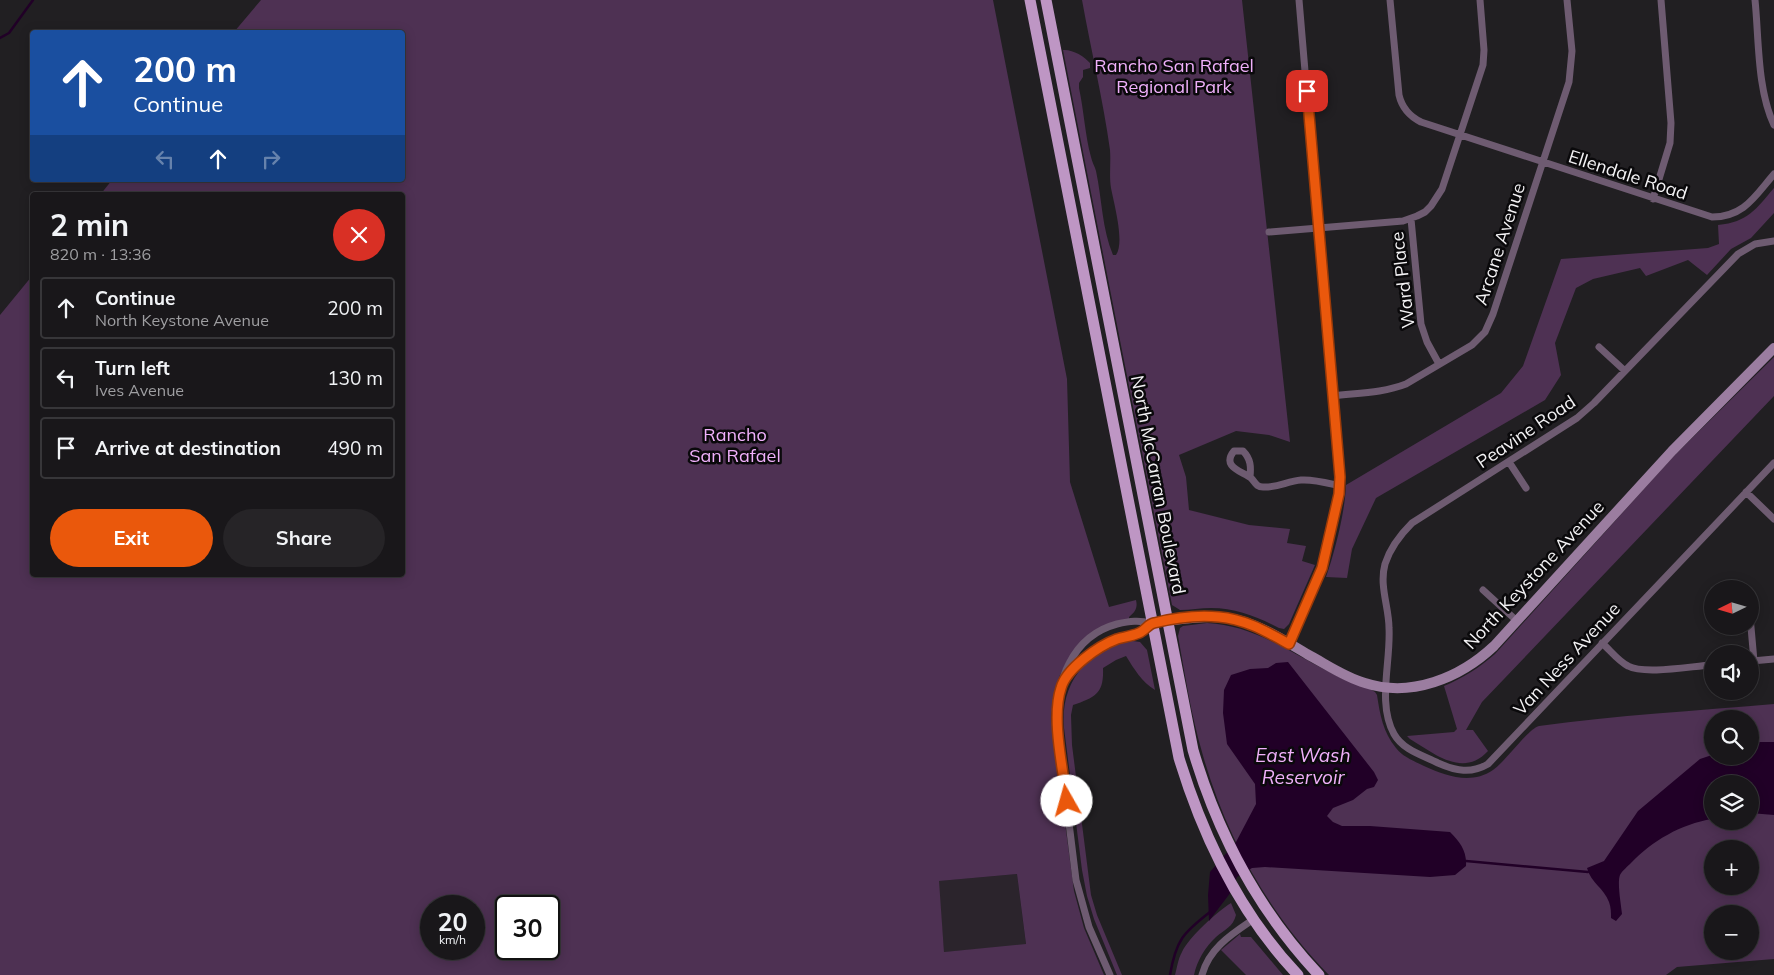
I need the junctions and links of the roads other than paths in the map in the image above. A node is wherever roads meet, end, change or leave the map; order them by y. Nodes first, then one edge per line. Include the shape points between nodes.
1 (1030, 0) edge
2 (1046, 0) edge
3 (1299, 0) edge
4 (1390, 0) edge
5 (1480, 0) edge
6 (1567, 0) edge
7 (1661, 0) edge
8 (1755, 0) edge
9 (1774, 125) edge
10 (1460, 136) junction
11 (1543, 162) junction
12 (1080, 174) junction
13 (1774, 174) edge
14 (1064, 177) junction
15 (1653, 198) junction
16 (1411, 219) junction
17 (1319, 228) junction
18 (1269, 232) dead end
19 (1774, 241) edge
20 (1599, 347) dead end
21 (1774, 348) edge
22 (1439, 364) junction
23 (1625, 371) junction
24 (1333, 396) junction
25 (1509, 462) junction
26 (1774, 463) edge
27 (1250, 478) dead end
28 (1340, 486) junction
29 (1526, 488) dead end
30 (1746, 492) junction
31 (1774, 518) edge
32 (1483, 590) dead end
33 (1167, 621) junction
34 (1517, 621) junction
35 (1152, 623) junction
36 (1602, 643) junction
37 (1289, 644) junction
38 (1774, 659) edge
39 (1759, 660) edge
40 (1704, 666) edge
41 (1064, 678) junction
42 (1386, 687) junction
43 (1238, 895) junction
44 (1266, 910) junction
45 (1254, 919) junction
46 (1280, 930) junction
47 (1110, 975) edge
48 (1202, 975) edge
49 (1298, 975) edge
50 (1319, 975) edge

1 - 14 main road, North McCarran Boulevard
2 - 12 main road, North McCarran Boulevard
3 - 17 street
4 - 10 street, Ellendale Road via 1397,84 1404,109 1416,119
5 - 10 street via 1483,64
6 - 11 street, Arcane Avenue via 1571,72
7 - 15 street via 1671,123 1670,144
8 - 9 street via 1763,88
10 - 11 street, Ellendale Road
10 - 16 street via 1437,198 1424,212
11 - 15 street, Ellendale Road
11 - 22 street, Arcane Avenue via 1490,324 1479,340
12 - 14 main road
12 - 33 main road, North McCarran Boulevard
13 - 15 street, Ellendale Road via 1742,210 1727,216 1712,217
14 - 35 main road, North McCarran Boulevard
16 - 17 street
16 - 22 street, Ward Place via 1421,324
17 - 18 street
17 - 24 street
19 - 23 street, Peavine Road via 1755,244 1738,254
20 - 23 street
21 - 34 street, North Keystone Avenue via 1599,528
22 - 24 street, Arcane Avenue via 1396,388
23 - 25 street, Peavine Road via 1577,418
24 - 28 street
25 - 29 street
25 - 42 street, Peavine Road via 1412,523 1395,542 1383,574 1389,628
26 - 30 street, Van Ness Avenue
27 - 28 street via 1264,488 1301,480
28 - 37 street via 1320,574
30 - 31 street
30 - 36 street, Van Ness Avenue
32 - 34 street
33 - 35 street, North Keystone Avenue
33 - 37 street, North Keystone Avenue via 1207,617 1231,619 1260,628
33 - 44 main road, North McCarran Boulevard via 1187,726 1209,801 1239,866
34 - 42 street, North Keystone Avenue via 1484,655 1459,673 1424,685
35 - 41 street via 1139,633 1097,649
35 - 41 street via 1136,620 1122,623 1090,637 1074,653
35 - 43 main road, North McCarran Boulevard via 1171,724 1188,789
36 - 40 street via 1620,661 1634,668 1651,670
36 - 42 street, Van Ness Avenue via 1495,758 1474,771 1446,766 1401,743 1389,721
37 - 42 street, North Keystone Avenue via 1352,678
38 - 39 street
41 - 47 street via 1057,711 1074,868 1083,910
43 - 44 main road via 1258,910
43 - 45 main road, North McCarran Boulevard
44 - 46 main road, North McCarran Boulevard
45 - 46 main road via 1260,918
45 - 48 street via 1220,943 1207,961
45 - 49 main road, North McCarran Boulevard
46 - 50 main road, North McCarran Boulevard

